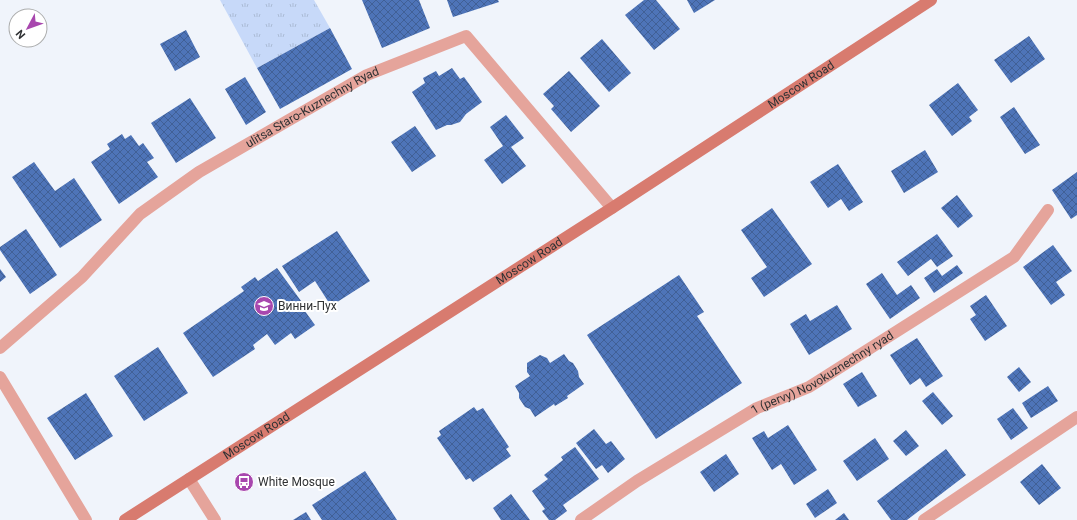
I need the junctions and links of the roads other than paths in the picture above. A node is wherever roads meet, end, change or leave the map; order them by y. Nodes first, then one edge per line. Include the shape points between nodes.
1 (931, 0) edge
2 (612, 208) junction
3 (1048, 210) dead end
4 (0, 348) edge
5 (0, 377) edge
6 (1077, 417) edge
7 (189, 479) junction
8 (86, 520) edge
9 (125, 520) edge
10 (215, 520) edge
11 (581, 520) edge
12 (924, 520) edge

1 - 2 main road, Moscow Road
2 - 4 street, ulitsa Staro-Kuznechny Ryad via 466,36 367,75 199,172 140,214 82,277
2 - 7 main road, Moscow Road
3 - 11 street, 1 (pervy) Novokuznechny ryad via 1014,257 809,387 750,412 637,481
5 - 8 street
6 - 12 street
7 - 9 main road, Moscow Road
7 - 10 street

